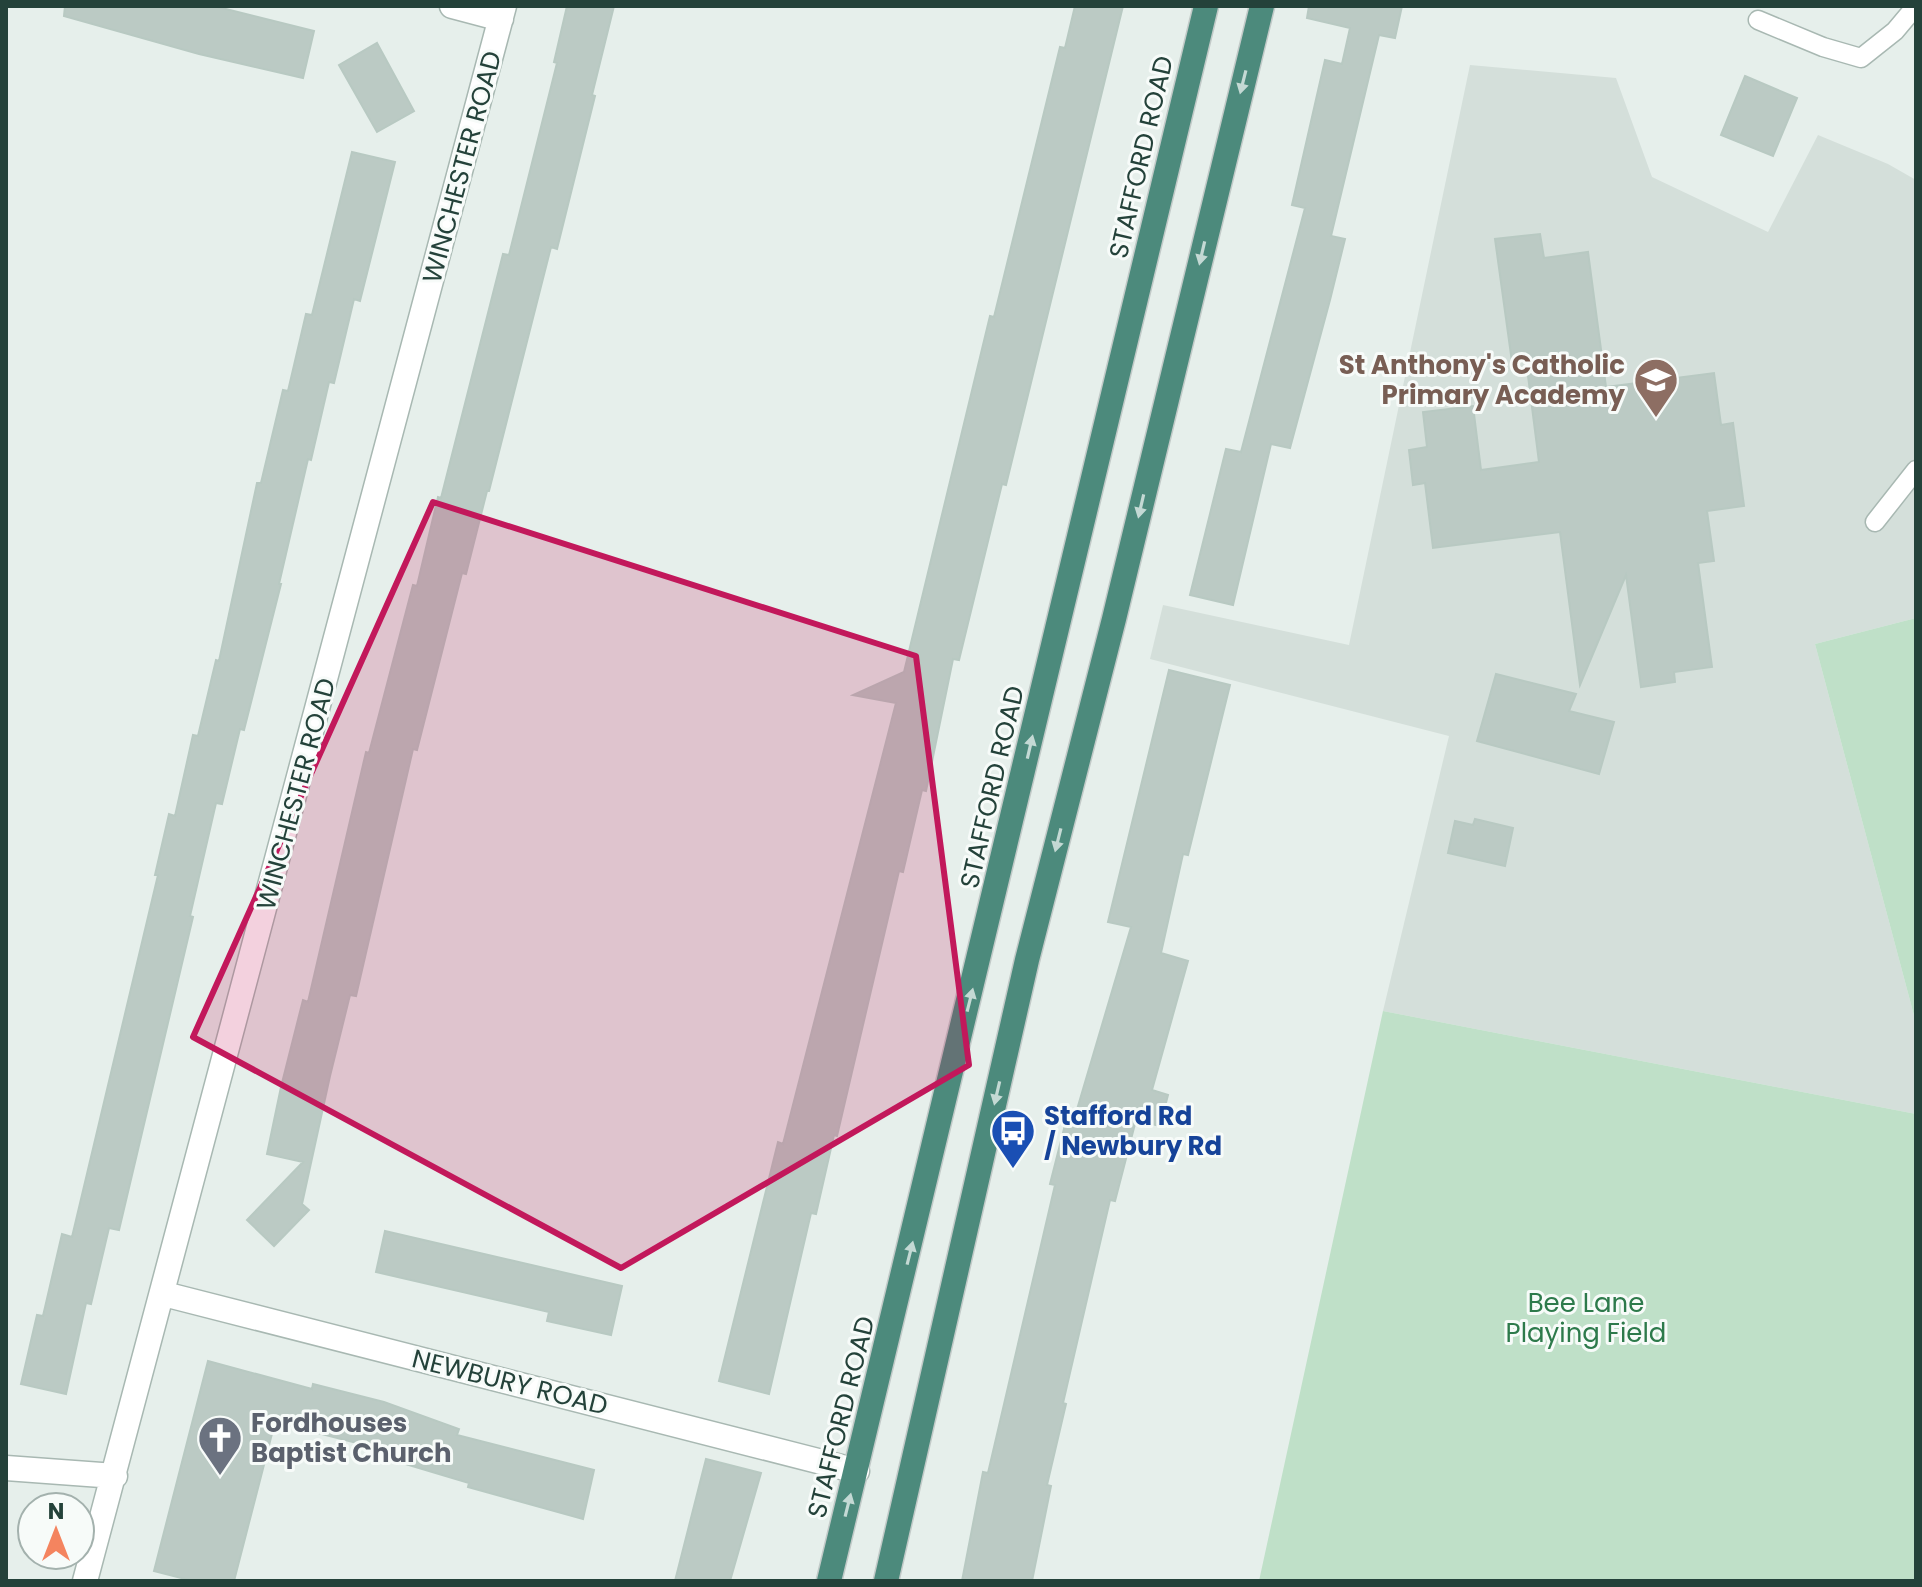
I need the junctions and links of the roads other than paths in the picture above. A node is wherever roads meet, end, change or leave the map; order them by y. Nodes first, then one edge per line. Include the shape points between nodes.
1 (452, 6) edge
2 (1206, 6) edge
3 (1262, 6) edge
4 (1916, 6) edge
5 (503, 12) edge
6 (1758, 20) dead end
7 (1916, 470) edge
8 (1875, 522) dead end
9 (164, 1294) junction
10 (6, 1468) edge
11 (857, 1471) junction
12 (115, 1476) junction
13 (85, 1581) edge
14 (829, 1581) edge
15 (886, 1581) edge

1 - 5 street
11 -> 2 highway, STAFFORD ROAD
3 -> 15 highway via 1027,960
4 - 6 lane via 1861,58
5 - 9 street, WINCHESTER ROAD
7 - 8 lane
9 - 11 street, NEWBURY ROAD
9 - 12 street, WINCHESTER ROAD
10 - 12 street
14 -> 11 highway, STAFFORD ROAD
12 - 13 street, WINCHESTER ROAD

